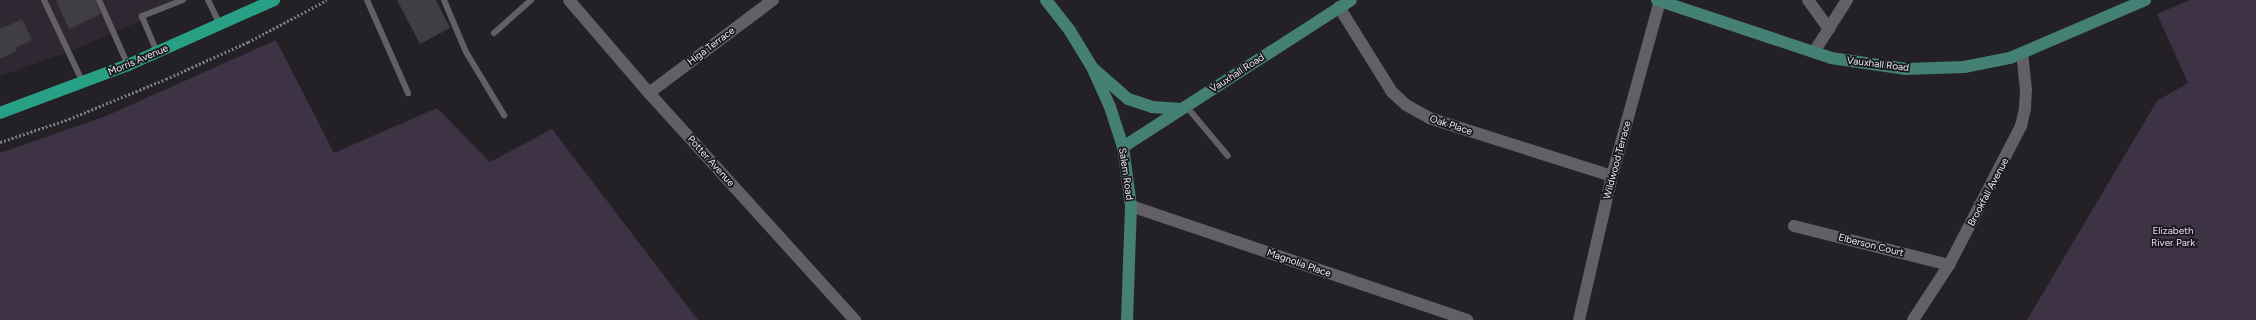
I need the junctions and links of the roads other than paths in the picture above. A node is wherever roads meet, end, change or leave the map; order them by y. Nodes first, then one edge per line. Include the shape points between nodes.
1 (44, 0) edge
2 (99, 0) edge
3 (183, 0) edge
4 (208, 0) edge
5 (274, 0) edge
6 (367, 0) edge
7 (531, 0) edge
8 (773, 0) edge
9 (1046, 0) edge
10 (1350, 0) edge
11 (1659, 0) edge
12 (1808, 0) edge
13 (1847, 0) edge
14 (2144, 0) edge
15 (446, 1) edge
16 (573, 1) edge
17 (258, 4) edge
18 (1340, 7) junction
19 (220, 25) junction
20 (1829, 29) junction
21 (494, 33) dead end
22 (156, 52) junction
23 (1814, 52) junction
24 (2022, 53) junction
25 (128, 65) junction
26 (1092, 67) junction
27 (83, 83) junction
28 (408, 93) dead end
29 (649, 93) junction
30 (1184, 108) junction
31 (0, 113) edge
32 (504, 115) dead end
33 (1123, 147) junction
34 (1228, 156) dead end
35 (1612, 176) junction
36 (1131, 206) junction
37 (1794, 226) dead end
38 (1949, 265) junction
39 (855, 320) edge
40 (1127, 320) edge
41 (1467, 320) edge
42 (1578, 320) edge
43 (1913, 320) edge

1 - 27 lane
2 - 25 lane
3 - 22 lane via 142,16
4 - 19 lane
5 - 17 main road, Morris Avenue
6 - 28 lane
7 - 21 lane
8 - 29 street, Higa Terrace
9 - 26 street, Salem Road via 1070,31
10 - 18 street, Vauxhall Road
11 - 23 street, Vauxhall Road
11 - 35 street, Wildwood Terrace
12 - 20 street
13 - 20 street
14 - 24 street, Vauxhall Road
15 - 32 lane via 466,52
16 - 29 street, Potter Avenue
17 - 19 main road, Morris Avenue
18 - 30 street, Vauxhall Road
18 - 35 street, Oak Place via 1392,92 1406,105 1429,118
19 - 22 main road, Morris Avenue
20 - 23 street
22 - 25 main road, Morris Avenue
23 - 24 street, Vauxhall Road via 1831,58 1906,69 1964,67 2010,58
24 - 38 street, Brookfall Avenue via 2026,90 2021,126
25 - 27 main road, Morris Avenue
26 - 30 street via 1128,99 1152,108
26 - 33 street, Salem Road via 1110,107
27 - 31 main road, Morris Avenue
29 - 39 street, Potter Avenue
30 - 33 street, Vauxhall Road
30 - 34 lane
33 - 36 street, Salem Road
35 - 42 street, Wildwood Terrace
36 - 40 street, Salem Road
36 - 41 street, Magnolia Place
37 - 38 street, Elberson Court
38 - 43 street, Brookfall Avenue

